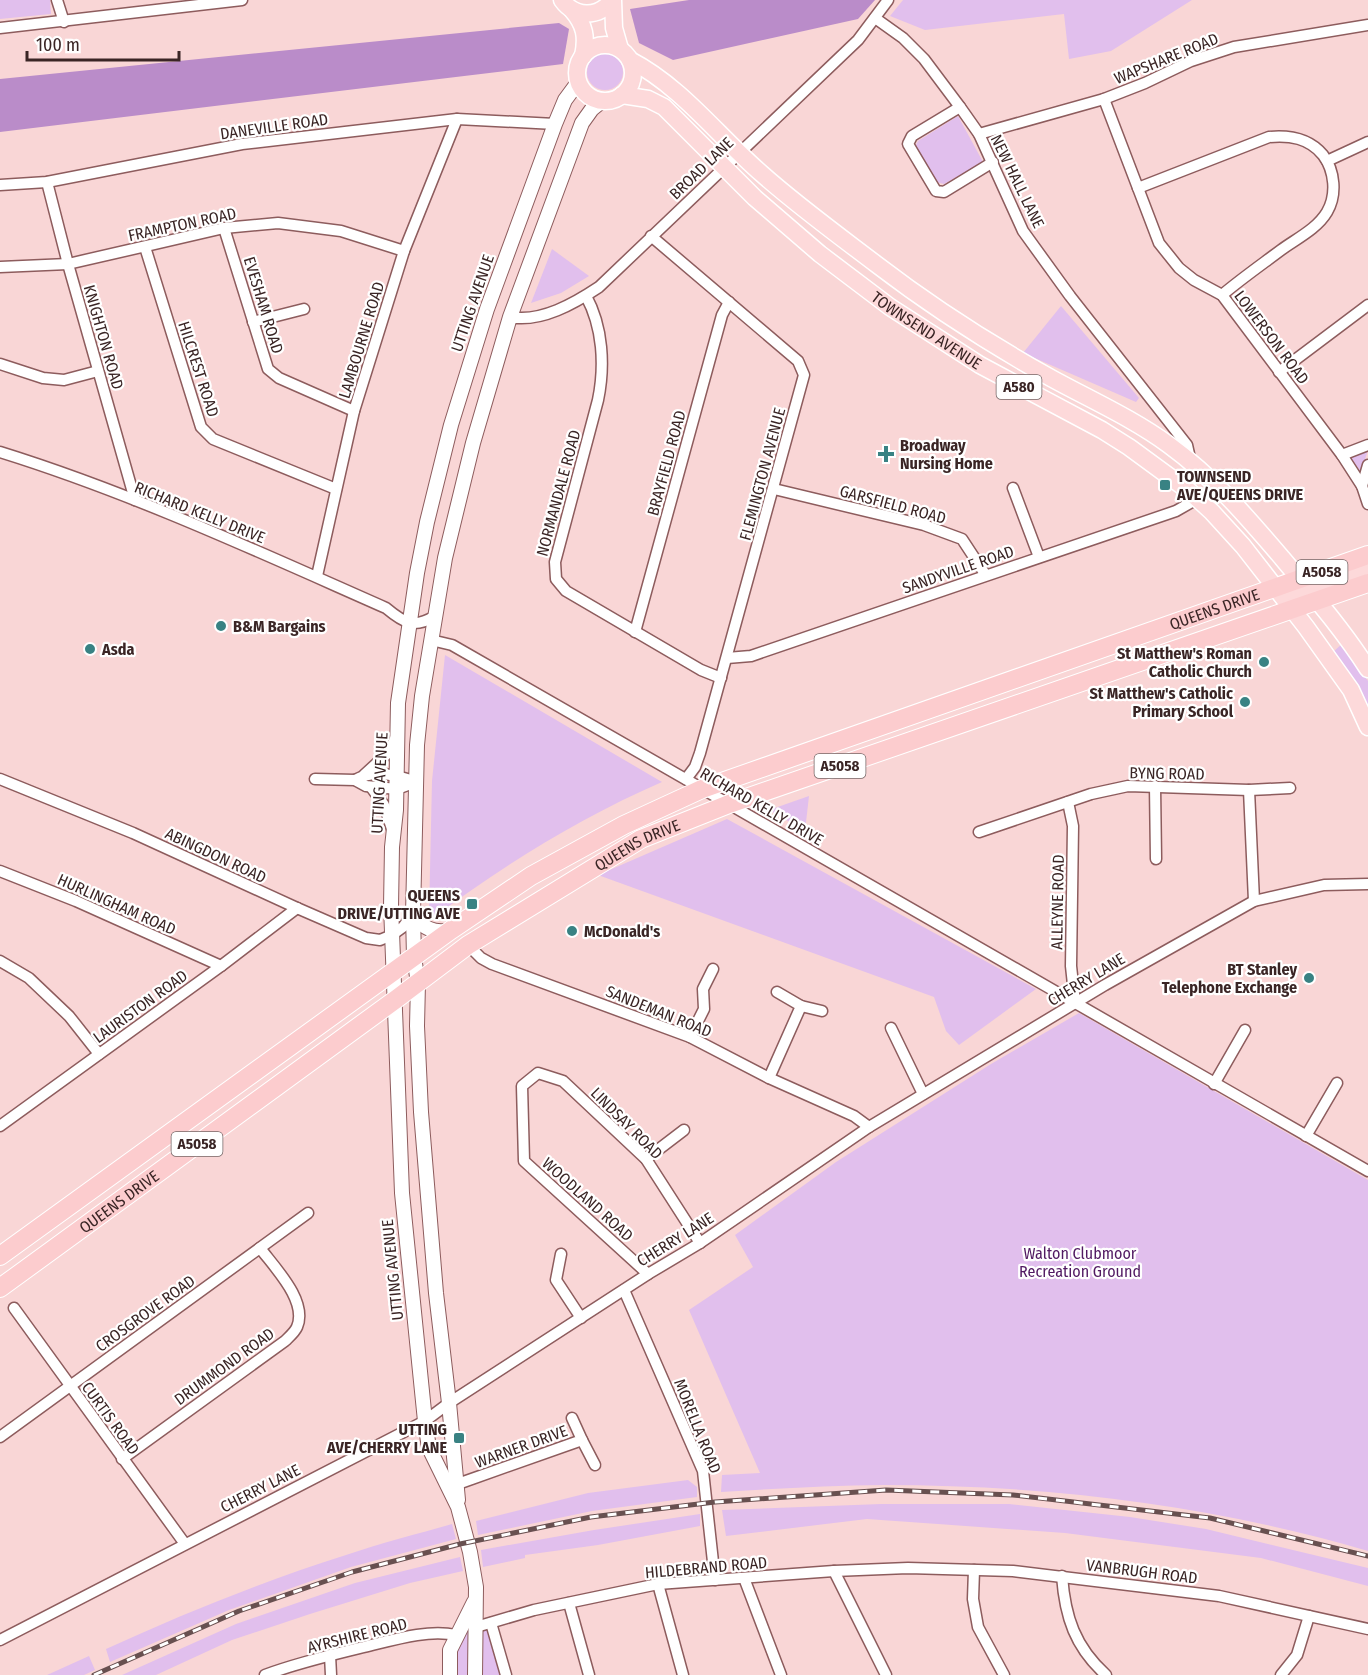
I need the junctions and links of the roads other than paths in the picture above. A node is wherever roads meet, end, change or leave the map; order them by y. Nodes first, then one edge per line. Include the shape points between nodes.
1 (57, 0) edge
2 (242, 0) edge
3 (613, 0) edge
4 (888, 0) edge
5 (221, 1) edge
6 (565, 4) edge
7 (875, 18) junction
8 (64, 22) junction
9 (1368, 25) edge
10 (0, 28) edge
11 (625, 55) junction
12 (583, 56) junction
13 (579, 81) junction
14 (622, 95) junction
15 (1104, 99) junction
16 (603, 100) junction
17 (960, 107) junction
18 (458, 119) junction
19 (555, 124) junction
20 (979, 134) junction
21 (1368, 141) edge
22 (738, 153) junction
23 (1327, 160) junction
24 (993, 162) junction
25 (723, 167) junction
26 (47, 182) junction
27 (0, 185) edge
28 (1138, 188) junction
29 (224, 228) junction
30 (651, 236) junction
31 (145, 247) junction
32 (404, 251) junction
33 (68, 264) junction
34 (0, 267) edge
35 (1222, 295) junction
36 (586, 296) junction
37 (729, 303) junction
38 (1368, 305) edge
39 (304, 309) dead end
40 (510, 316) junction
41 (253, 322) junction
42 (0, 364) edge
43 (98, 370) junction
44 (1279, 372) junction
45 (354, 411) junction
46 (1368, 445) edge
47 (0, 452) edge
48 (1342, 455) junction
49 (1191, 463) junction
50 (1368, 465) edge
51 (1362, 486) junction
52 (1013, 488) dead end
53 (336, 489) junction
54 (774, 489) junction
55 (1197, 499) junction
56 (135, 500) junction
57 (1368, 504) edge
58 (1368, 555) edge
59 (1039, 558) junction
60 (1368, 572) edge
61 (985, 574) junction
62 (316, 576) junction
63 (1368, 583) edge
64 (1276, 588) junction
65 (1310, 590) junction
66 (411, 607) junction
67 (386, 608) junction
68 (1293, 610) junction
69 (435, 616) junction
70 (408, 622) junction
71 (635, 632) junction
72 (431, 640) junction
73 (727, 658) junction
74 (1368, 669) edge
75 (722, 678) junction
76 (1368, 727) edge
77 (398, 733) junction
78 (360, 777) junction
79 (0, 779) edge
80 (315, 779) dead end
81 (397, 782) junction
82 (416, 782) junction
83 (694, 784) junction
84 (1155, 786) junction
85 (371, 787) junction
86 (1290, 789) dead end
87 (1248, 790) junction
88 (1068, 802) junction
89 (729, 804) junction
90 (393, 832) junction
91 (979, 832) dead end
92 (1156, 859) dead end
93 (0, 871) edge
94 (1368, 884) edge
95 (1254, 901) junction
96 (297, 908) junction
97 (413, 914) junction
98 (451, 930) junction
99 (392, 935) junction
100 (468, 945) junction
101 (414, 957) junction
102 (0, 961) edge
103 (221, 966) junction
104 (712, 969) dead end
105 (394, 972) junction
106 (418, 983) junction
107 (777, 992) dead end
108 (395, 1000) junction
109 (1075, 1003) junction
110 (801, 1006) junction
111 (822, 1011) dead end
112 (891, 1028) dead end
113 (1245, 1030) dead end
114 (690, 1037) junction
115 (99, 1054) junction
116 (537, 1073) joint
117 (769, 1078) junction
118 (1337, 1083) dead end
119 (1214, 1084) junction
120 (923, 1094) junction
121 (0, 1126) edge
122 (869, 1127) junction
123 (684, 1130) dead end
124 (1306, 1136) junction
125 (646, 1159) junction
126 (1368, 1172) edge
127 (308, 1213) dead end
128 (700, 1243) junction
129 (260, 1248) junction
130 (561, 1254) dead end
131 (0, 1256) edge
132 (648, 1274) junction
133 (0, 1287) edge
134 (624, 1290) junction
135 (14, 1308) dead end
136 (581, 1318) junction
137 (69, 1386) junction
138 (449, 1402) junction
139 (572, 1418) dead end
140 (425, 1421) junction
141 (0, 1437) edge
142 (582, 1440) junction
143 (122, 1459) junction
144 (595, 1465) dead end
145 (453, 1486) junction
146 (184, 1544) junction
147 (908, 1568) joint
148 (974, 1570) junction
149 (834, 1571) junction
150 (1062, 1576) junction
151 (744, 1578) junction
152 (715, 1580) junction
153 (658, 1584) junction
154 (570, 1603) junction
155 (1309, 1616) junction
156 (491, 1623) junction
157 (465, 1629) junction
158 (1368, 1629) edge
159 (0, 1640) edge
160 (330, 1655) junction
161 (266, 1675) edge
162 (331, 1675) edge
163 (450, 1675) edge
164 (475, 1675) edge
165 (506, 1675) edge
166 (589, 1675) edge
167 (683, 1675) edge
168 (781, 1675) edge
169 (886, 1675) edge
170 (1004, 1675) edge
171 (1106, 1675) edge
172 (1281, 1675) edge

1 - 8 street
2 - 5 street
3 - 6 main road via 591,14
3 - 11 main road via 614,28
4 - 7 street, BROAD LANE
5 - 8 street
6 - 12 main road via 583,24
7 - 17 street, NEW HALL LANE via 903,38
7 - 22 street, BROAD LANE via 858,40
8 - 10 street
9 - 15 street, WAPSHARE ROAD via 1234,47
11 - 12 main road, A580 via 604,45
11 - 14 main road via 633,70
11 - 22 main road, TOWNSEND AVENUE / A580 via 669,84
12 - 13 main road
13 - 16 main road via 588,94
13 - 19 street, UTTING AVENUE
14 - 16 main road, A580
14 - 25 main road, TOWNSEND AVENUE / A580 via 648,99 664,107
15 - 20 street, WAPSHARE ROAD
15 - 28 street, LOWERSON ROAD
16 - 40 street, UTTING AVENUE via 582,123
17 - 20 street, NEW HALL LANE
17 - 24 street via 912,136 908,144 936,191 944,192
18 - 19 street, DANEVILLE ROAD
18 - 26 street, DANEVILLE ROAD via 242,144
18 - 32 street, LAMBOURNE ROAD
19 - 66 street, UTTING AVENUE via 468,366 435,489
20 - 24 street, NEW HALL LANE
21 - 23 street
22 - 25 street, BROAD LANE
22 - 49 main road, TOWNSEND AVENUE / A580 via 894,278 959,324 1124,415
23 - 28 street via 1317,148 1297,137 1269,137
23 - 35 street via 1333,191 1328,211 1321,220
24 - 49 street, NEW HALL LANE via 1023,231 1187,445
25 - 30 street, BROAD LANE
25 - 55 main road, TOWNSEND AVENUE / A580 via 812,247 890,307 980,366 1102,430
26 - 27 street, DANEVILLE ROAD
26 - 33 street, KNIGHTON ROAD
28 - 35 street, LOWERSON ROAD via 1167,255 1194,280
29 - 31 street, FRAMPTON ROAD
29 - 32 street, FRAMPTON ROAD via 278,223 340,231
29 - 41 street, EVESHAM ROAD
30 - 36 street, BROAD LANE
30 - 37 street, FLEMINGTON AVENUE
31 - 33 street, FRAMPTON ROAD
31 - 53 street, HILCREST ROAD via 201,427 213,439
32 - 45 street, LAMBOURNE ROAD
33 - 34 street, FRAMPTON ROAD
33 - 43 street, KNIGHTON ROAD
35 - 44 street, LOWERSON ROAD
36 - 40 street, BROAD LANE via 537,315
36 - 71 street, NORMANDALE ROAD via 599,335 600,391 555,573 558,584 566,591
37 - 54 street, FLEMINGTON AVENUE via 803,369 803,386
37 - 71 street, BRAYFIELD ROAD via 722,315
38 - 44 street
39 - 41 street
40 - 69 street, UTTING AVENUE via 473,443
41 - 45 street, EVESHAM ROAD via 268,369 279,378
42 - 43 street via 43,378 64,380
43 - 56 street, KNIGHTON ROAD
44 - 48 street, LOWERSON ROAD
45 - 53 street, LAMBOURNE ROAD
46 - 48 street
47 - 56 street, RICHARD KELLY DRIVE
48 - 51 street, LOWERSON ROAD
49 - 65 main road, TOWNSEND AVENUE / A580 via 1228,496
50 - 51 street
51 - 57 street, LOWERSON ROAD
52 - 59 street
53 - 62 street, LAMBOURNE ROAD
54 - 61 street, GARSFIELD ROAD via 924,525 962,539
54 - 73 street, FLEMINGTON AVENUE
55 - 59 street, SANDYVILLE ROAD via 1176,511
55 - 64 main road, TOWNSEND AVENUE / A580 via 1243,546
56 - 62 street, RICHARD KELLY DRIVE
58 - 65 highway, QUEENS DRIVE / A5058
59 - 61 street, SANDYVILLE ROAD
60 - 65 main road
61 - 73 street, SANDYVILLE ROAD via 751,656
62 - 67 street, RICHARD KELLY DRIVE
63 - 65 highway, QUEENS DRIVE / A5058
64 - 65 highway, QUEENS DRIVE / A5058
64 - 68 main road, TOWNSEND AVENUE / A580
64 - 83 highway, QUEENS DRIVE / A5058
65 - 68 highway, QUEENS DRIVE / A5058
65 - 74 main road, TOWNSEND AVENUE / A580
66 - 67 street, RICHARD KELLY DRIVE
66 - 70 street, UTTING AVENUE
67 - 70 street, RICHARD KELLY DRIVE
68 - 76 main road, TOWNSEND AVENUE / A580 via 1351,690
68 - 89 highway, QUEENS DRIVE / A5058
69 - 70 street via 420,624
69 - 72 street, UTTING AVENUE
70 - 77 street, UTTING AVENUE
71 - 75 street, NORMANDALE ROAD
72 - 82 street, UTTING AVENUE via 421,701
72 - 83 street, RICHARD KELLY DRIVE via 452,645
73 - 75 street, FLEMINGTON AVENUE
75 - 83 street, FLEMINGTON AVENUE
77 - 78 street via 388,753
77 - 81 street, UTTING AVENUE
78 - 80 street
78 - 81 street
78 - 85 street
79 - 96 street, ABINGDON ROAD via 133,833
81 - 82 street
81 - 85 street
81 - 90 street, UTTING AVENUE
82 - 97 street, UTTING AVENUE
83 - 89 street, RICHARD KELLY DRIVE
83 - 98 highway, QUEENS DRIVE / A5058 via 531,876
84 - 87 street, BYNG ROAD
84 - 88 street, BYNG ROAD via 1128,786
84 - 92 street
85 - 90 street via 380,796
86 - 87 street, BYNG ROAD
87 - 95 street
88 - 91 street, BYNG ROAD
88 - 109 street, ALLEYNE ROAD via 1073,826 1071,966
89 - 100 highway, QUEENS DRIVE / A5058 via 641,839
89 - 109 street, RICHARD KELLY DRIVE
90 - 99 street, UTTING AVENUE
93 - 103 street, HURLINGHAM ROAD
94 - 95 street, CHERRY LANE via 1324,885
95 - 109 street, CHERRY LANE
96 - 99 street, ABINGDON ROAD via 366,938 380,940
96 - 103 street, LAURISTON ROAD
97 - 98 street via 427,928
97 - 99 street
97 - 101 street, UTTING AVENUE
98 - 101 highway, QUEENS DRIVE / A5058
99 - 105 street, UTTING AVENUE
100 - 106 highway, QUEENS DRIVE / A5058
100 - 114 street, SANDEMAN ROAD via 492,964
101 - 105 highway, QUEENS DRIVE / A5058
101 - 106 street, UTTING AVENUE
102 - 115 street via 29,978 69,1016
103 - 115 street, LAURISTON ROAD
104 - 114 street via 703,989 704,1009
105 - 108 street, UTTING AVENUE
105 - 131 highway, QUEENS DRIVE / A5058
106 - 108 highway, QUEENS DRIVE / A5058
106 - 138 street, UTTING AVENUE via 426,1183
107 - 110 street
108 - 133 highway, QUEENS DRIVE / A5058
108 - 140 street, UTTING AVENUE via 402,1193
109 - 119 street, RICHARD KELLY DRIVE
109 - 120 street, CHERRY LANE
110 - 111 street
110 - 117 street
112 - 120 street
113 - 119 street
114 - 117 street, SANDEMAN ROAD
115 - 121 street, LAURISTON ROAD
116 - 125 street, LINDSAY ROAD via 564,1081
116 - 132 street, WOODLAND ROAD via 522,1086 524,1161
117 - 122 street, SANDEMAN ROAD via 854,1116
118 - 124 street
119 - 124 street, RICHARD KELLY DRIVE
120 - 122 street, CHERRY LANE
122 - 128 street, CHERRY LANE
123 - 125 street
124 - 126 street, RICHARD KELLY DRIVE
125 - 128 street, LINDSAY ROAD
127 - 129 street, CROSGROVE ROAD
128 - 132 street, CHERRY LANE
129 - 137 street, CROSGROVE ROAD
129 - 143 street, DRUMMOND ROAD via 297,1301 300,1316 296,1329 285,1341
130 - 136 street via 556,1280
132 - 134 street, CHERRY LANE
134 - 136 street, CHERRY LANE
134 - 152 street, MORELLA ROAD via 703,1471
135 - 137 street, CURTIS ROAD
136 - 138 street, CHERRY LANE
137 - 141 street, CROSGROVE ROAD
137 - 143 street, CURTIS ROAD
138 - 140 street, CHERRY LANE
138 - 145 street, UTTING AVENUE
139 - 142 street, WARNER DRIVE
140 - 145 street, UTTING AVENUE via 429,1448
140 - 146 street, CHERRY LANE
142 - 144 street
142 - 145 street, WARNER DRIVE
143 - 146 street, CURTIS ROAD
145 - 157 street, UTTING AVENUE via 474,1572 476,1598
146 - 159 street, CHERRY LANE
147 - 148 street, VANBRUGH ROAD
147 - 149 street, HILDEBRAND ROAD
148 - 150 street, VANBRUGH ROAD
148 - 170 street via 973,1599 978,1627
149 - 151 street, HILDEBRAND ROAD
149 - 169 street
150 - 155 street, VANBRUGH ROAD via 1219,1596
150 - 171 street via 1072,1631
151 - 152 street, HILDEBRAND ROAD
151 - 168 street
152 - 153 street, HILDEBRAND ROAD
153 - 154 street, HILDEBRAND ROAD
153 - 167 street
154 - 156 street, HILDEBRAND ROAD
154 - 166 street
155 - 158 street, VANBRUGH ROAD
155 - 172 street via 1297,1655
156 - 157 street, HILDEBRAND ROAD
156 - 165 street
157 - 160 street, AYRSHIRE ROAD via 449,1634 408,1636
157 - 163 street, UTTING AVENUE via 450,1650
157 - 164 street, UTTING AVENUE
160 - 161 street, AYRSHIRE ROAD
160 - 162 street

